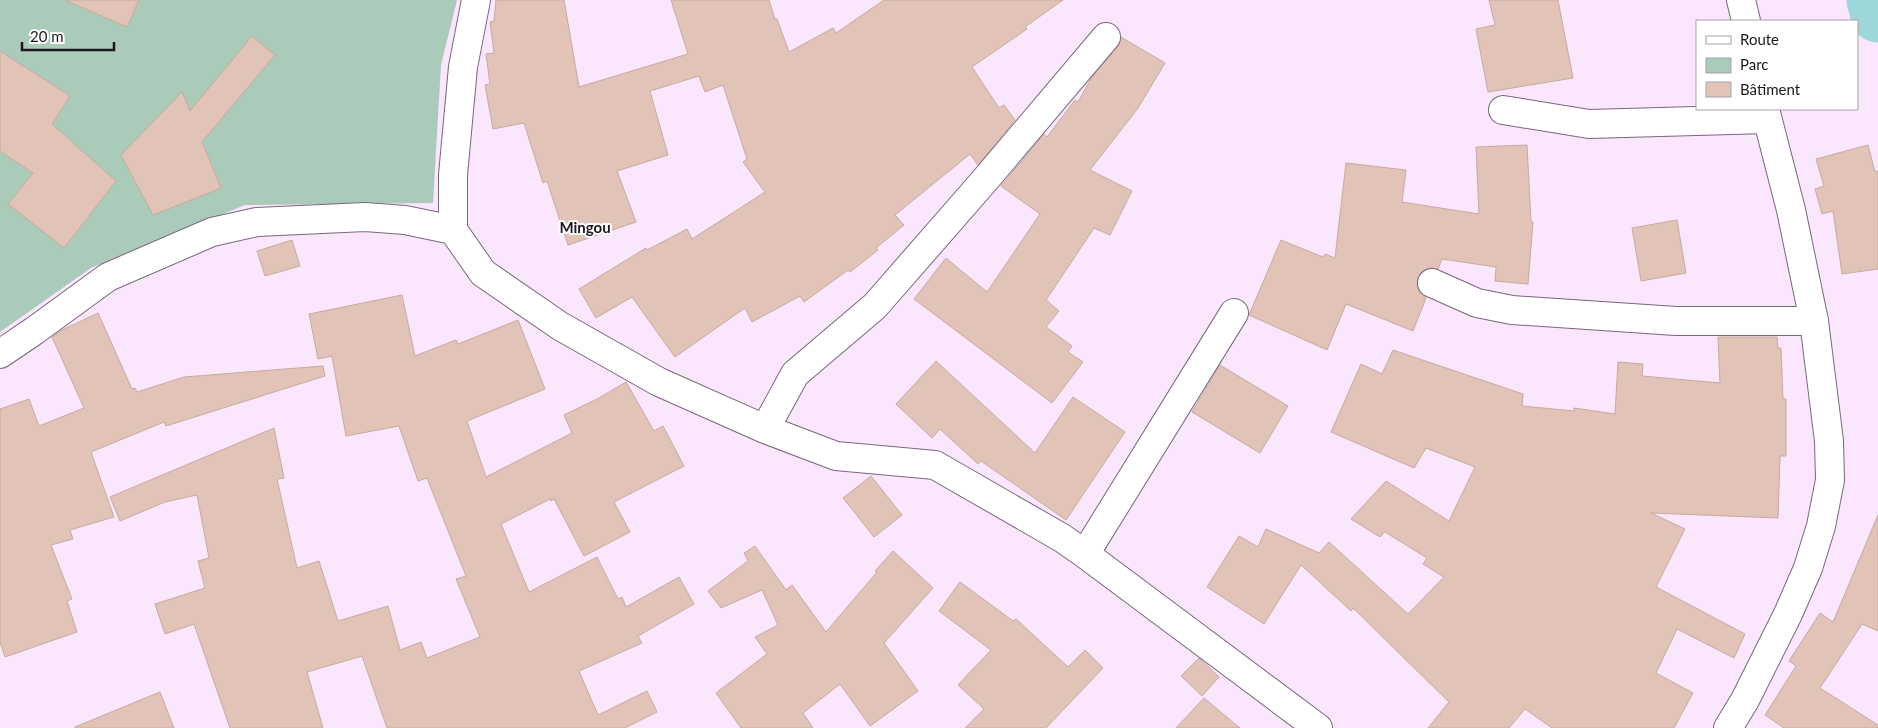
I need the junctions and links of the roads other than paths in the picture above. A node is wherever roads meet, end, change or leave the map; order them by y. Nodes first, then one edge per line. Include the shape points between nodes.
1 (476, 0) edge
2 (1741, 0) edge
3 (1746, 20) edge
4 (1106, 37) dead end
5 (1503, 110) dead end
6 (1766, 114) edge
7 (453, 230) junction
8 (1432, 283) dead end
9 (1234, 312) dead end
10 (1814, 321) junction
11 (0, 354) edge
12 (765, 429) junction
13 (1085, 554) junction
14 (1318, 728) edge
15 (1728, 728) edge

1 - 7 street via 463,67 453,175
2 - 3 street
4 - 12 street via 875,306 795,374
5 - 6 street via 1589,124
6 - 10 street via 1791,210
7 - 11 street via 405,220 365,217 256,222 212,232 108,277
7 - 12 street via 483,273 560,326 658,382
8 - 10 street via 1477,303 1512,310 1676,321
9 - 13 street
10 - 15 street via 1829,442 1830,480 1821,526 1808,568 1788,614
12 - 13 street via 836,456 935,465
13 - 14 street

